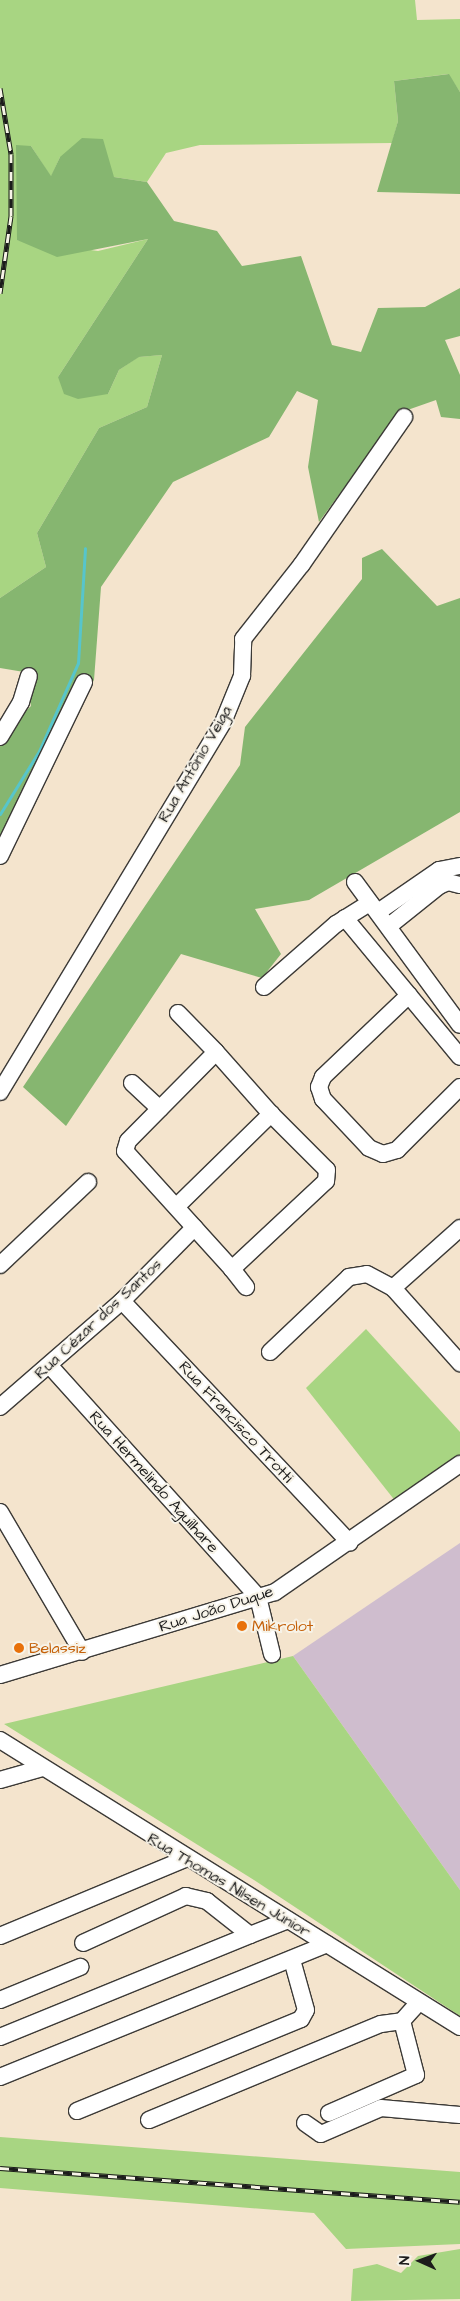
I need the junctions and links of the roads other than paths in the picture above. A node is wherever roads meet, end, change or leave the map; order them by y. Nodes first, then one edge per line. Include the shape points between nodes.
1 (404, 417) dead end
2 (29, 676) dead end
3 (84, 682) dead end
4 (0, 737) edge
5 (0, 856) edge
6 (460, 866) edge
7 (355, 882) dead end
8 (460, 885) edge
9 (374, 907) junction
10 (345, 918) junction
11 (388, 926) junction
12 (264, 987) dead end
13 (409, 995) junction
14 (178, 1013) dead end
15 (460, 1025) edge
16 (216, 1052) junction
17 (460, 1057) edge
18 (5, 1075) edge
19 (132, 1083) dead end
20 (460, 1087) edge
21 (0, 1092) edge
22 (160, 1109) junction
23 (271, 1114) junction
24 (88, 1182) dead end
25 (176, 1206) junction
26 (194, 1228) junction
27 (460, 1228) edge
28 (0, 1265) edge
29 (232, 1269) junction
30 (246, 1287) dead end
31 (393, 1288) junction
32 (122, 1301) junction
33 (270, 1352) dead end
34 (460, 1363) edge
35 (50, 1366) junction
36 (0, 1407) edge
37 (460, 1464) edge
38 (0, 1512) edge
39 (350, 1543) junction
40 (258, 1597) junction
41 (82, 1652) junction
42 (272, 1654) dead end
43 (0, 1675) edge
44 (0, 1740) edge
45 (42, 1768) junction
46 (0, 1780) edge
47 (184, 1859) junction
48 (288, 1920) junction
49 (250, 1935) junction
50 (0, 1936) edge
51 (84, 1943) dead end
52 (327, 1944) junction
53 (292, 1960) junction
54 (80, 1967) dead end
55 (0, 2000) edge
56 (419, 2002) junction
57 (402, 2021) junction
58 (460, 2027) edge
59 (0, 2036) edge
60 (0, 2077) edge
61 (77, 2111) dead end
62 (329, 2113) dead end
63 (460, 2116) edge
64 (149, 2120) dead end
65 (305, 2123) dead end

1 - 18 street, Rua Antônio Veiga via 302,564 243,639 242,676 224,720
2 - 4 street via 21,702
3 - 5 street
6 - 9 street via 439,870
7 - 9 street
8 - 11 street via 448,882 440,886
9 - 10 street
9 - 11 street
10 - 12 street
10 - 13 street
11 - 15 street
13 - 17 street
13 - 20 street via 323,1077 319,1087 323,1099 369,1148 383,1154 397,1150
14 - 16 street
16 - 22 street
16 - 23 street
18 - 21 street, Rua Antônio Veiga
19 - 22 street
22 - 25 street via 128,1141 125,1151
23 - 25 street
23 - 29 street via 327,1170 328,1176
24 - 28 street
25 - 26 street
26 - 29 street
26 - 32 street, Rua Cézar dos Santos
27 - 31 street
29 - 30 street
31 - 33 street via 367,1274 349,1277
31 - 34 street
32 - 35 street, Rua Cézar dos Santos
32 - 39 street, Rua Francisco Trotti
35 - 36 street, Rua Cézar dos Santos
35 - 40 street, Rua Hermelindo Aguilhare
37 - 39 street, Rua João Duque
38 - 41 street
39 - 40 street, Rua João Duque via 275,1592
40 - 41 street, Rua João Duque
40 - 42 street
41 - 43 street, Rua João Duque
44 - 45 street, Rua Thomas Nilsen Júnior
45 - 46 street
45 - 47 street, Rua Thomas Nilsen Júnior
47 - 48 street, Rua Thomas Nilsen Júnior
47 - 50 street
48 - 49 street
48 - 52 street, Rua Thomas Nilsen Júnior
49 - 51 street via 207,1901 186,1896
49 - 59 street
52 - 53 street
52 - 56 street, Rua Thomas Nilsen Júnior
53 - 60 street
53 - 61 street via 306,2010 301,2019
54 - 55 street
56 - 57 street
56 - 58 street, Rua Thomas Nilsen Júnior
57 - 62 street via 416,2075
57 - 64 street via 381,2024
63 - 65 street via 381,2108 321,2134

